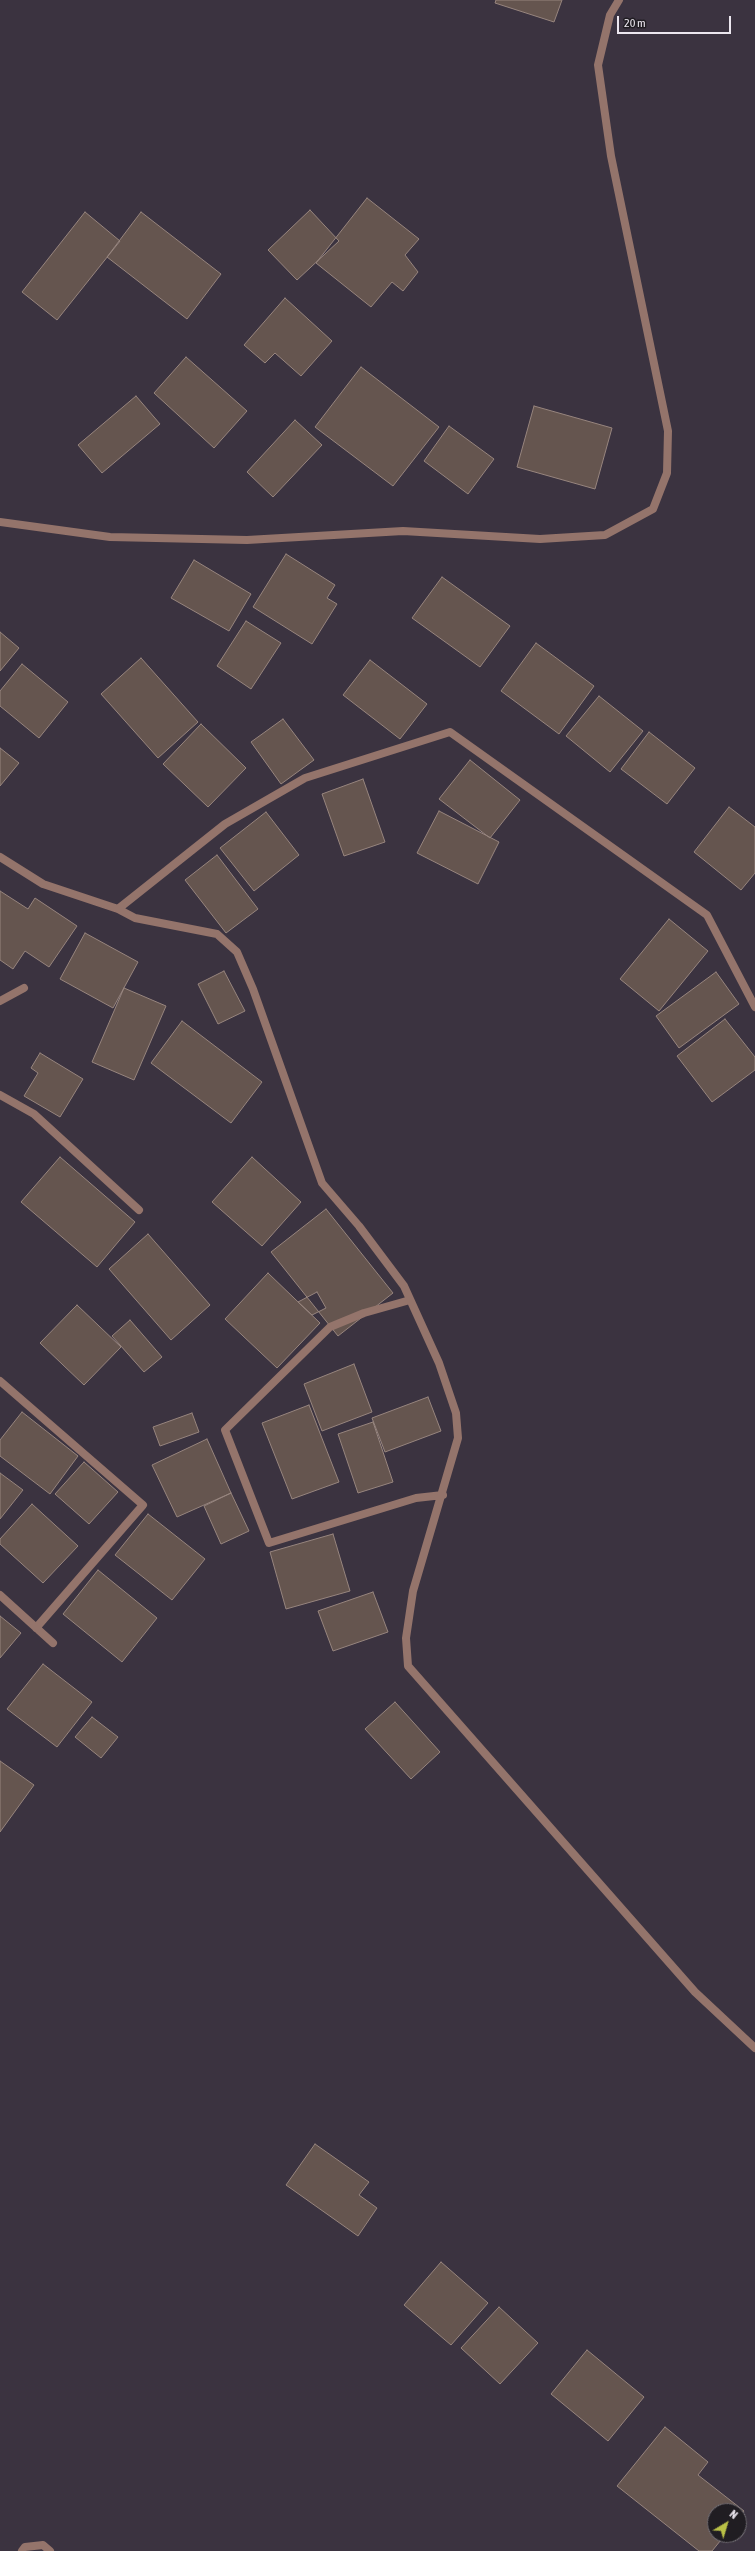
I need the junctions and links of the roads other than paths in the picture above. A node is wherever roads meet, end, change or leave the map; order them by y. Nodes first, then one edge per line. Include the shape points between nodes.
1 (619, 0) edge
2 (0, 522) edge
3 (0, 857) edge
4 (118, 909) junction
5 (24, 988) dead end
6 (0, 1001) edge
7 (755, 1007) edge
8 (0, 1095) edge
9 (139, 1210) dead end
10 (410, 1300) junction
11 (0, 1381) edge
12 (443, 1495) junction
13 (0, 1595) edge
14 (36, 1628) junction
15 (53, 1643) dead end
16 (755, 2048) edge
17 (22, 2551) edge
18 (50, 2551) edge

1 - 2 street via 610,15 598,65 611,156 668,431 667,473 653,508 605,535 540,539 403,531 248,540 110,537
3 - 4 street via 43,884
4 - 7 street via 225,824 305,778 450,732 707,915
4 - 10 street via 135,918 217,934 237,952 253,989 322,1183 382,1256 404,1286
5 - 6 street
8 - 9 street via 34,1114
10 - 12 street via 439,1363 456,1413 458,1438
10 - 12 street via 364,1313 330,1327 225,1430 269,1543 416,1498
11 - 14 street via 143,1505
12 - 16 street via 413,1591 406,1638 408,1666 695,1992
13 - 14 street
14 - 15 street
17 - 18 street via 25,2547 43,2545

